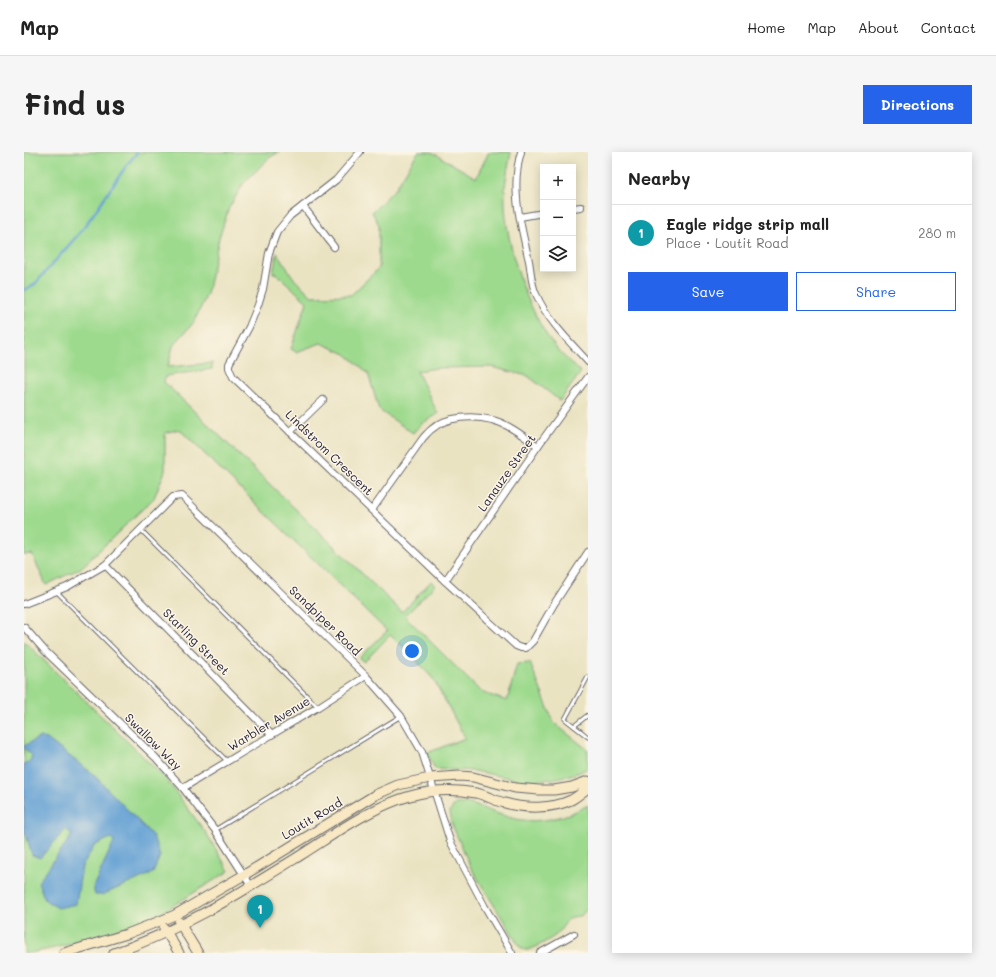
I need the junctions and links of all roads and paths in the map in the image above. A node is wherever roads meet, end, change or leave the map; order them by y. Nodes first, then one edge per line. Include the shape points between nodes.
1 (360, 152) edge
2 (521, 152) edge
3 (303, 206) junction
4 (581, 207) dead end
5 (576, 208) edge
6 (540, 214) edge
7 (520, 217) junction
8 (334, 247) dead end
9 (588, 362) edge
10 (588, 378) edge
11 (323, 400) dead end
12 (290, 432) junction
13 (538, 446) junction
14 (372, 510) junction
15 (140, 529) junction
16 (588, 552) edge
17 (105, 565) junction
18 (445, 582) junction
19 (57, 592) junction
20 (24, 604) edge
21 (24, 627) edge
22 (366, 676) junction
23 (588, 677) edge
24 (318, 707) junction
25 (401, 716) junction
26 (588, 716) edge
27 (574, 726) junction
28 (271, 734) junction
29 (588, 737) edge
30 (228, 762) junction
31 (430, 778) junction
32 (588, 781) edge
33 (183, 788) junction
34 (588, 788) edge
35 (434, 792) junction
36 (215, 830) junction
37 (244, 875) junction
38 (251, 886) junction
39 (175, 915) junction
40 (160, 922) junction
41 (181, 926) junction
42 (166, 933) junction
43 (574, 934) dead end
44 (64, 953) edge
45 (114, 953) edge
46 (179, 953) edge
47 (198, 953) edge
48 (512, 953) edge
49 (540, 953) edge

1 - 3 street, Lindstrom Crescent via 336,180
2 - 7 street via 516,191
3 - 8 street
3 - 12 street, Lindstrom Crescent via 290,216 277,232 258,305 231,358 229,368 233,376
4 - 5 street
6 - 7 street
7 - 9 street via 535,293 553,325
10 - 13 street, Lanauze Street
11 - 12 street
12 - 14 street, Lindstrom Crescent
13 - 14 street via 492,420 457,418 444,422 432,428 423,438
13 - 18 street, Lanauze Street
14 - 18 street, Lindstrom Crescent
15 - 17 street, Sandpiper Road
15 - 22 street, Sandpiper Road via 174,497 182,496
15 - 24 lane
16 - 18 street, Lindstrom Crescent via 533,641 526,648 516,646
17 - 19 street, Sandpiper Road
17 - 28 street, Starling Street
19 - 20 street, Sandpiper Road
19 - 30 lane
21 - 33 street, Swallow Way
22 - 24 street, Warbler Avenue
22 - 25 street, Sandpiper Road
23 - 27 lane via 565,718
24 - 28 street, Warbler Avenue
25 - 31 street, Sandpiper Road via 418,744
25 - 36 lane
26 - 27 lane
27 - 29 lane
28 - 30 street, Warbler Avenue
30 - 33 street, Warbler Avenue
31 - 32 street, Loutit Road via 466,776 515,788 539,790 572,787
31 - 35 street, Sandpiper Road
31 - 37 street, Loutit Road via 398,785 375,795
33 - 36 street, Swallow Way
34 - 35 street, Loutit Road via 570,800 534,807 517,806 467,792
35 - 38 street, Loutit Road via 396,800 380,808
35 - 48 street, Sandpiper Road via 450,841
36 - 37 street, Swallow Way
37 - 38 street, Swallow Way
37 - 39 street, Loutit Road
38 - 41 street, Loutit Road
39 - 40 street, Loutit Road
39 - 41 street
40 - 42 street
40 - 44 street, Loutit Road
41 - 42 street, Loutit Road
41 - 47 street
42 - 45 street, Loutit Road
42 - 46 street
43 - 49 street

